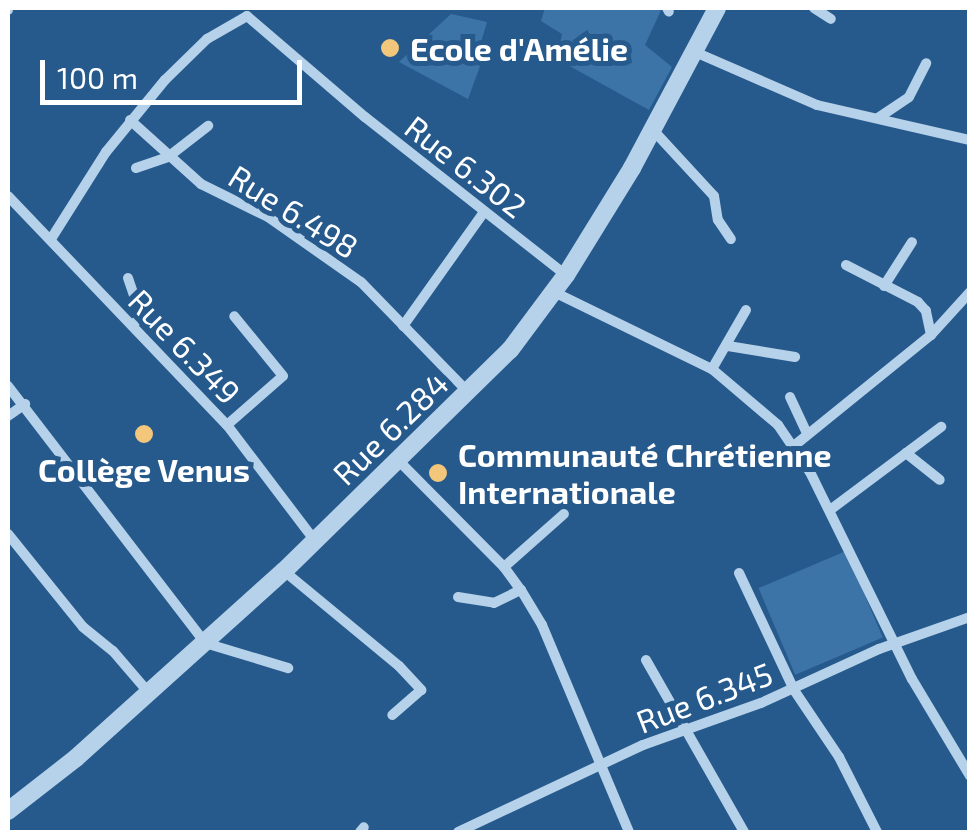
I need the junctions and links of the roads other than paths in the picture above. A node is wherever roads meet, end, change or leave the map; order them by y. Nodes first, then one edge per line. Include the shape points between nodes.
1 (717, 8) edge
2 (814, 8) edge
3 (244, 12) edge
4 (831, 20) dead end
5 (695, 52) junction
6 (926, 63) dead end
7 (878, 118) junction
8 (130, 120) junction
9 (208, 126) dead end
10 (970, 126) edge
11 (653, 130) junction
12 (967, 140) edge
13 (168, 157) junction
14 (136, 168) dead end
15 (8, 196) edge
16 (484, 212) junction
17 (51, 239) junction
18 (731, 239) dead end
19 (912, 242) dead end
20 (846, 265) dead end
21 (566, 275) junction
22 (128, 278) dead end
23 (884, 286) junction
24 (554, 292) junction
25 (970, 292) edge
26 (746, 310) dead end
27 (234, 316) dead end
28 (132, 326) junction
29 (403, 326) junction
30 (930, 335) junction
31 (728, 346) junction
32 (796, 358) dead end
33 (712, 369) junction
34 (8, 386) edge
35 (470, 393) junction
36 (790, 397) dead end
37 (25, 404) junction
38 (8, 416) edge
39 (228, 425) junction
40 (941, 427) dead end
41 (808, 433) junction
42 (795, 445) junction
43 (906, 453) junction
44 (398, 460) junction
45 (940, 480) dead end
46 (830, 510) junction
47 (564, 514) dead end
48 (8, 534) edge
49 (316, 541) junction
50 (504, 567) junction
51 (284, 571) junction
52 (739, 573) dead end
53 (521, 590) junction
54 (458, 597) dead end
55 (970, 617) edge
56 (205, 643) junction
57 (897, 643) junction
58 (646, 660) dead end
59 (288, 668) dead end
60 (421, 690) junction
61 (794, 690) junction
62 (149, 693) junction
63 (430, 699) dead end
64 (392, 715) dead end
65 (687, 726) junction
66 (601, 767) junction
67 (970, 776) edge
68 (8, 811) edge
69 (742, 829) edge
70 (465, 831) edge
71 (629, 832) edge
72 (727, 832) edge
73 (877, 832) edge

1 - 5 street, Rue 6.284
2 - 4 street
3 - 8 street, Rue 6.302 via 207,39
3 - 16 street, Rue 6.302
5 - 7 street via 817,105
5 - 11 street, Rue 6.284
6 - 7 street via 909,97
7 - 12 street
8 - 13 street, Rue 6.498
8 - 17 street, Rue 6.302
9 - 13 street
10 - 12 street
11 - 18 street via 714,196 718,220
11 - 21 street, Rue 6.284
13 - 14 street
13 - 29 street, Rue 6.498 via 220,195 306,241 361,282
15 - 17 street, Rue 6.349
16 - 21 street, Rue 6.302
16 - 29 street
17 - 28 street, Rue 6.349
19 - 23 street
20 - 23 street
21 - 24 street, Rue 6.284
22 - 28 street via 141,316
23 - 30 street via 926,310
24 - 33 street
24 - 35 street, Rue 6.284
25 - 30 street
26 - 31 street
27 - 39 street via 283,376
28 - 39 street, Rue 6.349
29 - 35 street, Rue 6.498
30 - 41 street
31 - 32 street
31 - 33 street
33 - 42 street
34 - 37 street
35 - 44 street, Rue 6.284
36 - 41 street
37 - 38 street
37 - 56 street
39 - 49 street, Rue 6.349
40 - 43 street
41 - 42 street
42 - 46 street
43 - 45 street
43 - 46 street
44 - 49 street, Rue 6.284
44 - 50 street
46 - 57 street
47 - 50 street
48 - 62 street
49 - 51 street, Rue 6.284
50 - 53 street
51 - 56 street, Rue 6.284
51 - 60 street
52 - 61 street
53 - 54 street via 494,603
53 - 66 street
55 - 57 street, Rue 6.345
56 - 59 street
56 - 62 street, Rue 6.284
57 - 61 street, Rue 6.345
57 - 67 street
58 - 65 street
60 - 63 street
60 - 64 street
61 - 65 street, Rue 6.345
61 - 73 street via 839,757
62 - 68 street, Rue 6.284
65 - 66 street, Rue 6.345
65 - 69 street
66 - 70 street, Rue 6.345
66 - 71 street
69 - 72 street

